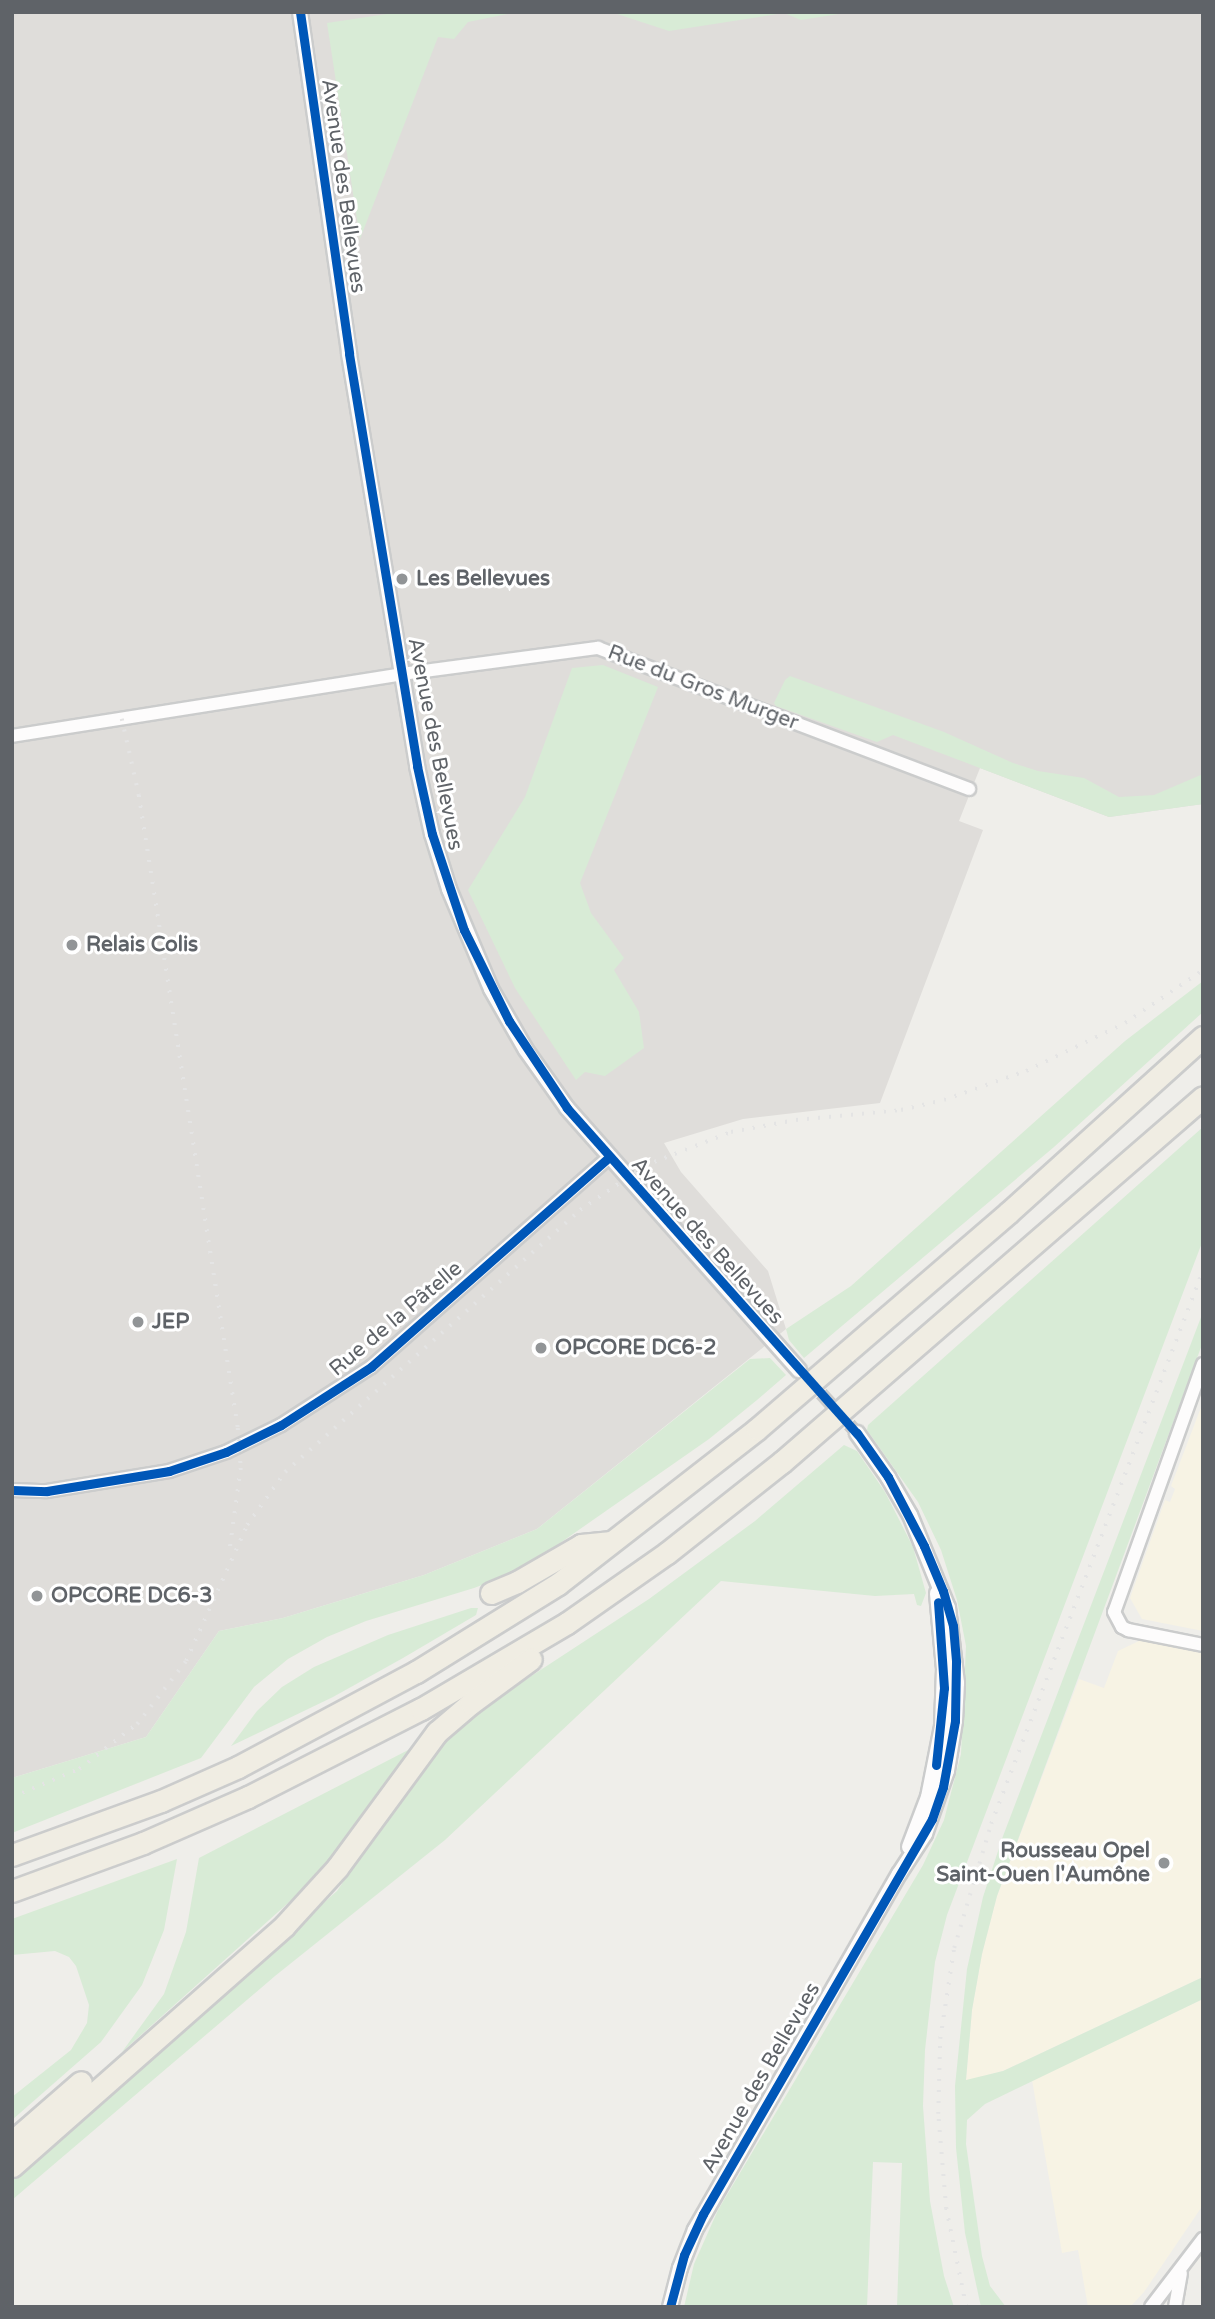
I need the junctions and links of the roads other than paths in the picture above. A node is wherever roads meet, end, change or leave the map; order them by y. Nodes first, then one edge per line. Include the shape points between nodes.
1 (300, 12) edge
2 (402, 674) junction
3 (12, 736) edge
4 (969, 789) dead end
5 (1203, 1037) edge
6 (1203, 1097) edge
7 (609, 1157) junction
8 (1203, 1364) edge
9 (799, 1370) tunnel mouth
10 (857, 1433) tunnel mouth
11 (12, 1490) edge
12 (608, 1542) junction
13 (491, 1593) dead end
14 (567, 1623) junction
15 (1203, 1645) edge
16 (12, 1855) edge
17 (12, 1891) edge
18 (80, 2082) dead end
19 (12, 2142) edge
20 (12, 2166) edge
21 (1203, 2239) edge
22 (1182, 2270) junction
23 (670, 2307) edge
24 (1151, 2307) edge
25 (1175, 2307) edge

1 - 2 street, Avenue des Bellevues via 349,354
2 - 3 street, Rue du Gros Murger
2 - 4 street, Rue du Gros Murger via 598,648
2 - 7 street, Avenue des Bellevues via 432,834 464,930 526,1050
5 - 12 highway via 820,1376 721,1458
6 - 14 highway via 772,1470 667,1553
7 - 9 street, Avenue des Bellevues
7 - 11 street, Rue de la Pâtelle via 371,1367 281,1424 226,1452 169,1471 47,1491
8 - 15 street via 1115,1605 1116,1619 1128,1630
10 - 23 street, Avenue des Bellevues via 899,1496 933,1567 943,1654 943,1717 928,1797 899,1874 703,2214 684,2255
12 - 13 highway via 581,1545
12 - 16 highway via 558,1584 450,1652 237,1767 161,1801
14 - 17 highway via 421,1709 219,1810
14 - 20 highway via 565,1637 437,1732 337,1867 285,1925
18 - 19 highway
21 - 22 street
22 - 24 street
22 - 25 street

